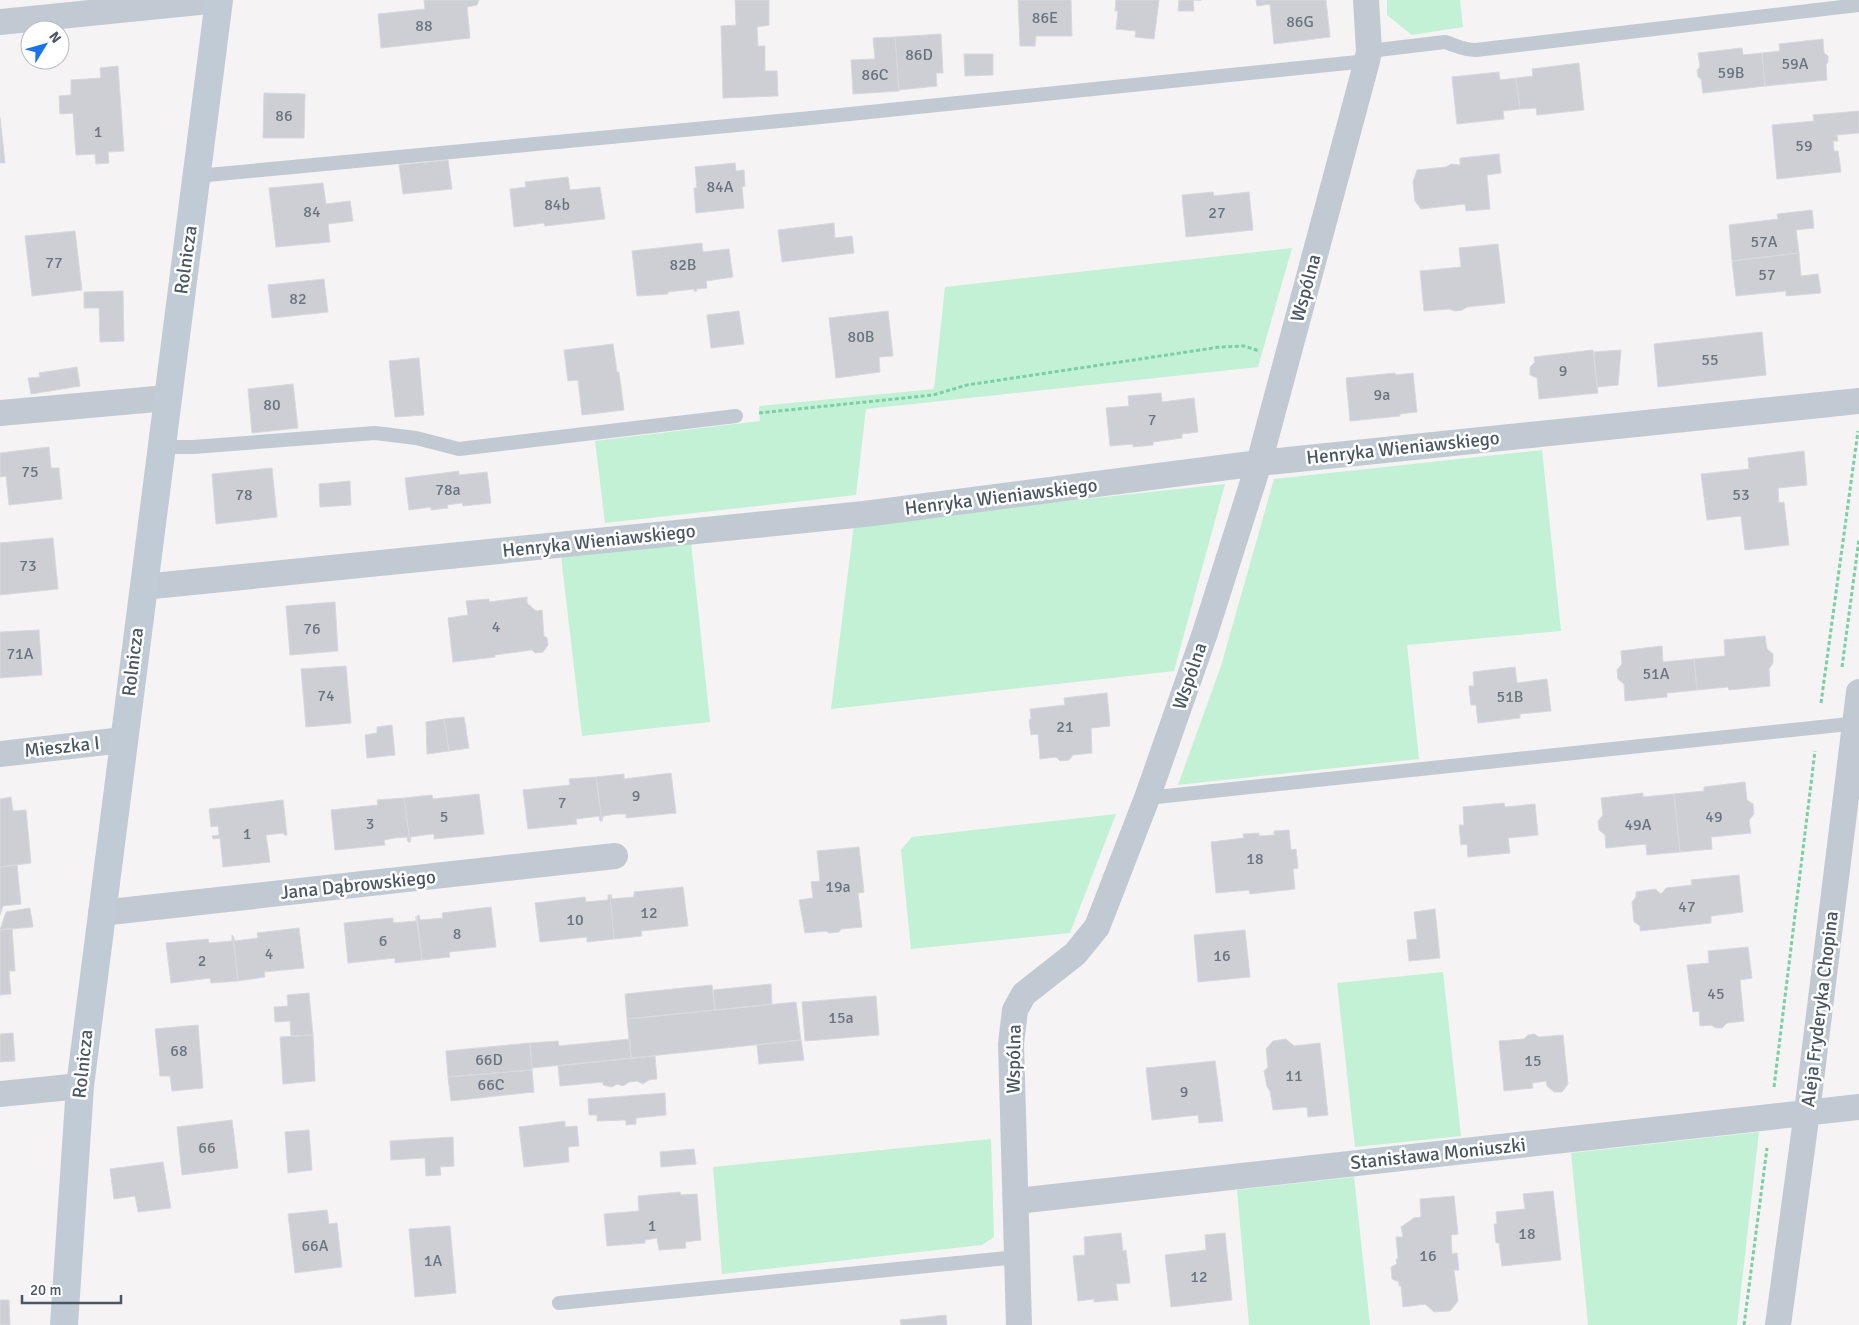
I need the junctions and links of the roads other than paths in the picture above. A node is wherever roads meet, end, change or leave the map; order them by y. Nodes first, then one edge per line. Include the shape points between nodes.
1 (219, 0) edge
2 (1366, 0) edge
3 (1859, 5) edge
4 (0, 22) edge
5 (1368, 56) junction
6 (197, 176) junction
7 (167, 398) junction
8 (1859, 401) edge
9 (0, 413) edge
10 (736, 416) road end
11 (162, 447) junction
12 (1259, 463) junction
13 (143, 587) junction
14 (1859, 692) edge
15 (1857, 724) edge
16 (123, 740) junction
17 (0, 754) edge
18 (1147, 798) junction
19 (614, 856) dead end
20 (101, 913) junction
21 (80, 1086) junction
22 (0, 1094) edge
23 (1859, 1107) edge
24 (1807, 1112) junction
25 (1016, 1200) junction
26 (1017, 1257) junction
27 (559, 1304) dead end
28 (64, 1325) edge
29 (1019, 1325) edge
30 (1778, 1325) edge

1 - 4 street
1 - 6 street, Rolnicza
2 - 5 street, Wspólna
3 - 5 lane via 1476,50 1463,50 1445,42
5 - 6 lane via 811,118
5 - 12 street, Wspólna
6 - 7 street, Rolnicza
7 - 9 street
7 - 11 street, Rolnicza
8 - 12 street, Henryka Wieniawskiego
10 - 11 lane via 459,449 416,438 375,433
11 - 13 street, Rolnicza
12 - 13 street, Henryka Wieniawskiego via 864,514
12 - 18 street, Wspólna via 1205,633
13 - 16 street, Rolnicza
14 - 15 street, Aleja Fryderyka Chopina
15 - 18 lane
15 - 24 street, Aleja Fryderyka Chopina
16 - 17 street, Mieszka I
16 - 20 street, Rolnicza
18 - 25 street, Wspólna via 1097,927 1075,954 1024,994 1015,1010 1011,1044
19 - 20 street, Jana Dąbrowskiego
20 - 21 street, Rolnicza
21 - 22 street
21 - 28 street, Rolnicza
23 - 24 street, Stanisława Moniuszki
24 - 25 street, Stanisława Moniuszki
24 - 30 street, Aleja Fryderyka Chopina
25 - 26 street, Wspólna
26 - 27 lane
26 - 29 street, Wspólna

